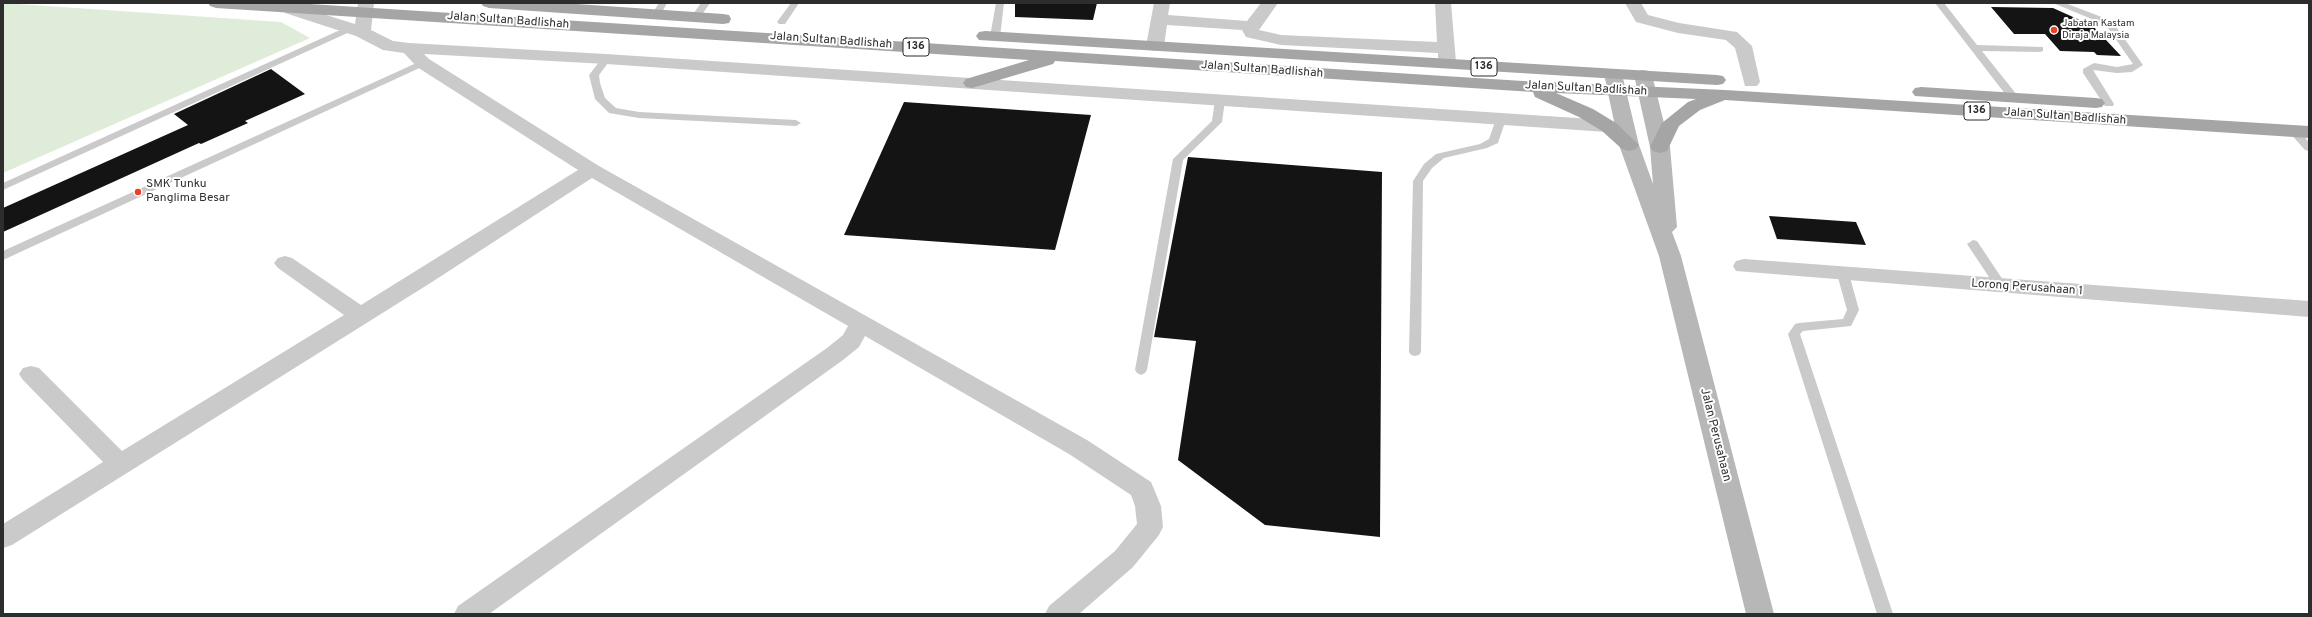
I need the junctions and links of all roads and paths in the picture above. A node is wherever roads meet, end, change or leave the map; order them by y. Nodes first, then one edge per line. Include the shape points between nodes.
1 (216, 3) edge
2 (489, 3) edge
3 (706, 3) edge
4 (795, 3) edge
5 (1000, 3) edge
6 (1270, 3) edge
7 (1443, 3) edge
8 (1633, 3) edge
9 (1939, 3) edge
10 (2057, 3) edge
11 (522, 4) edge
12 (366, 7) edge
13 (291, 8) junction
14 (660, 9) edge
15 (1161, 11) edge
16 (696, 17) junction
17 (736, 20) dead end
18 (782, 22) dead end
19 (885, 29) dead end
20 (1252, 29) junction
21 (357, 30) junction
22 (995, 37) junction
23 (1155, 46) junction
24 (409, 48) junction
25 (1973, 48) junction
26 (2040, 49) dead end
27 (1059, 56) junction
28 (1446, 56) junction
29 (606, 59) junction
30 (423, 63) junction
31 (1614, 82) junction
32 (1751, 82) junction
33 (972, 83) junction
34 (1644, 84) junction
35 (1523, 86) junction
36 (1725, 95) junction
37 (2013, 97) junction
38 (1220, 100) junction
39 (2109, 104) junction
40 (2309, 117) edge
41 (1501, 119) junction
42 (796, 123) dead end
43 (1607, 126) junction
44 (2301, 131) edge
45 (1628, 145) junction
46 (1660, 147) junction
47 (2309, 148) edge
48 (592, 170) junction
49 (3, 187) edge
50 (1973, 244) dead end
51 (3, 256) edge
52 (1670, 256) junction
53 (285, 263) dead end
54 (1744, 266) dead end
55 (1843, 274) junction
56 (2001, 286) junction
57 (2309, 309) edge
58 (360, 314) junction
59 (861, 324) junction
60 (1415, 352) dead end
61 (1141, 370) dead end
62 (31, 374) dead end
63 (119, 464) junction
64 (3, 537) edge
65 (468, 614) edge
66 (1059, 614) edge
67 (1760, 614) edge
68 (1885, 614) edge

1 - 13 main road, Jalan Sultan Badlishah / 136
2 - 11 main road, Jalan Sultan Badlishah
3 - 16 lane
4 - 18 lane
5 - 22 lane
6 - 20 street
7 - 28 street
8 - 32 street via 1642,18 1678,28 1731,36 1743,46
9 - 25 lane
10 - 39 lane via 2109,23 2138,66 2117,70 2094,66 2088,68 2088,72
11 - 14 main road, Jalan Sultan Badlishah
12 - 13 main road, Jalan Sultan Badlishah / 136
12 - 21 street
12 - 27 main road, Jalan Sultan Badlishah / 136
13 - 21 street
14 - 16 main road, Jalan Sultan Badlishah
15 - 20 street
15 - 23 street
16 - 17 main road, Jalan Sultan Badlishah
19 - 22 main road, Jalan Sultan Badlishah / 136
20 - 28 street via 1281,40
21 - 24 street via 389,46
21 - 49 lane
22 - 23 main road, Jalan Sultan Badlishah / 136
23 - 28 main road, Jalan Sultan Badlishah / 136
24 - 29 street
24 - 30 street
25 - 26 lane
25 - 37 lane
27 - 33 main road
27 - 35 main road, Jalan Sultan Badlishah / 136
28 - 31 main road, Jalan Sultan Badlishah / 136
29 - 33 street
29 - 42 lane via 594,76 600,99 612,111 639,115
30 - 48 street
30 - 51 lane
31 - 34 main road, Jalan Sultan Badlishah / 136
31 - 35 main road, Jalan Sultan Badlishah / 136
31 - 45 main road, Jalan Perusahaan
32 - 34 main road, Jalan Sultan Badlishah / 136
32 - 37 main road, Jalan Sultan Badlishah / 136
33 - 38 street
34 - 36 main road, Jalan Sultan Badlishah / 136
34 - 46 main road, Jalan Perusahaan
35 - 43 main road via 1563,102
36 - 44 main road, Jalan Sultan Badlishah / 136
36 - 46 main road via 1694,106 1671,123
37 - 39 main road, Jalan Sultan Badlishah / 136
38 - 41 street
38 - 61 lane via 1217,122 1178,159
39 - 40 main road, Jalan Sultan Badlishah / 136
41 - 43 street
41 - 60 lane via 1494,140 1484,146 1440,156 1428,166 1418,182
43 - 45 main road
44 - 47 lane
45 - 52 main road, Jalan Perusahaan
46 - 52 main road, Jalan Perusahaan
48 - 58 street via 424,278
48 - 59 street
50 - 56 lane
52 - 67 main road, Jalan Perusahaan
53 - 58 street
54 - 55 street, Lorong Perusahaan 1
55 - 56 street, Lorong Perusahaan 1
55 - 68 lane via 1853,310 1847,323 1798,327 1794,334
56 - 57 street, Lorong Perusahaan 1
58 - 63 street
59 - 65 street via 851,341 834,354
59 - 66 street via 1078,447 1142,489 1148,506 1150,527 1124,559
62 - 63 street
63 - 64 street

